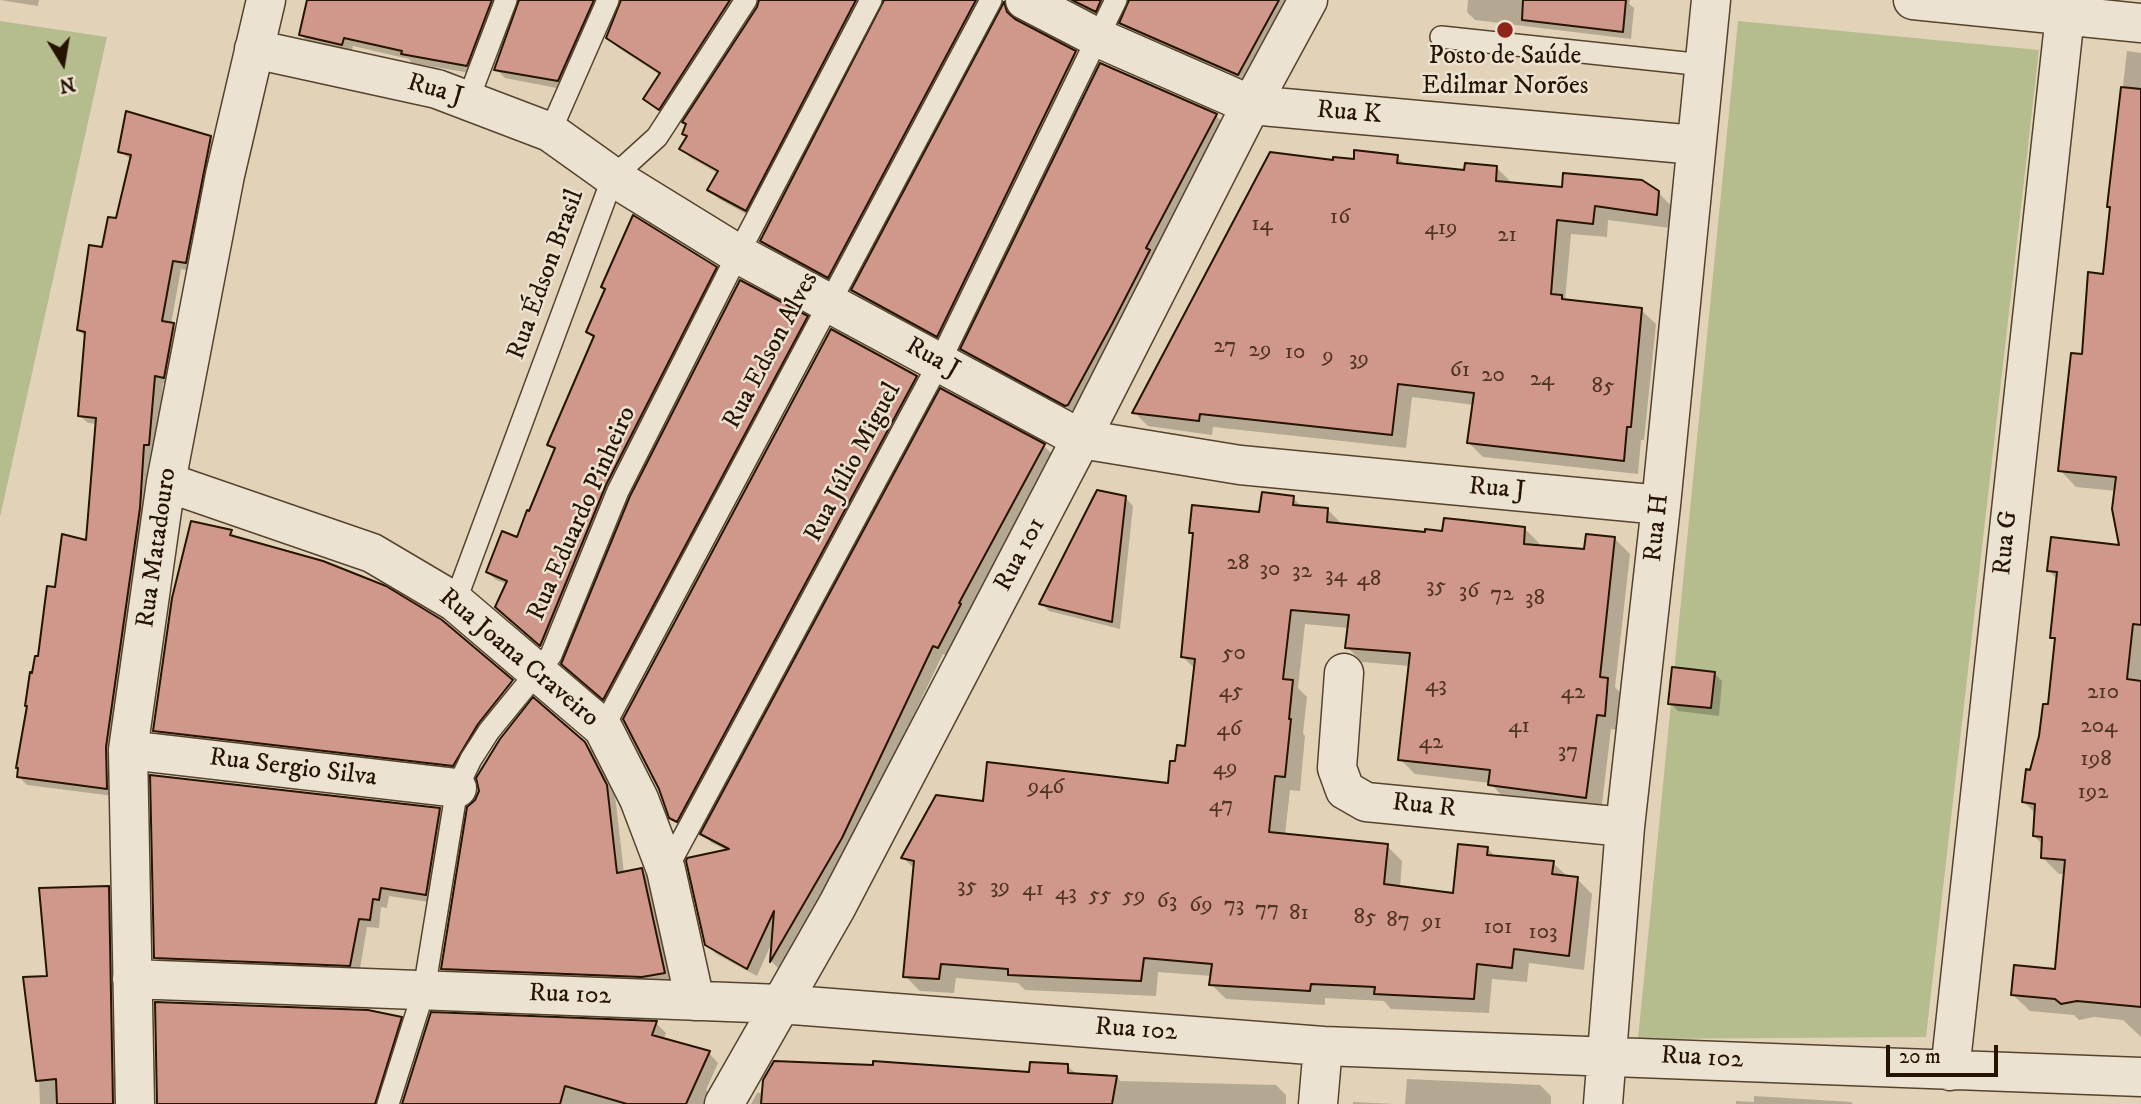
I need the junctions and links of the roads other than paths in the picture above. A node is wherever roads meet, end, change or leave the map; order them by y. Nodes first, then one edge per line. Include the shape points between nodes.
1 (266, 0) edge
2 (506, 0) edge
3 (608, 0) edge
4 (746, 0) edge
5 (871, 0) edge
6 (991, 0) edge
7 (1025, 0) edge
8 (1116, 0) edge
9 (1308, 0) edge
10 (1711, 0) edge
11 (1913, 0) edge
12 (2064, 15) junction
13 (2141, 23) edge
14 (1096, 37) junction
15 (1441, 37) dead end
16 (254, 49) junction
17 (1704, 65) junction
18 (468, 100) junction
19 (1251, 105) junction
20 (550, 132) junction
21 (1696, 145) junction
22 (613, 177) junction
23 (738, 254) junction
24 (830, 302) junction
25 (939, 363) junction
26 (1081, 439) junction
27 (166, 482) junction
28 (1661, 505) junction
29 (455, 602) junction
30 (538, 672) junction
31 (1344, 673) dead end
32 (603, 728) junction
33 (128, 751) junction
34 (457, 788) junction
35 (1625, 827) junction
36 (666, 870) junction
37 (132, 979) junction
38 (424, 990) junction
39 (695, 1001) junction
40 (780, 1004) junction
41 (1323, 1046) junction
42 (1606, 1055) junction
43 (1950, 1070) junction
44 (2141, 1077) edge
45 (135, 1104) edge
46 (388, 1104) edge
47 (724, 1104) edge
48 (1318, 1104) edge
49 (1603, 1104) edge

1 - 16 street, Rua Matadouro
2 - 18 lane
3 - 20 lane
4 - 22 lane, Rua Édson Brasil via 657,137
5 - 23 lane, Rua Eduardo Pinheiro
6 - 24 lane, Rua Edson Alves
7 - 14 street, Rua K
8 - 14 lane, Rua Júlio Miguel
9 - 19 street, Rua 101
10 - 17 street, Rua H
11 - 12 street
12 - 13 street
12 - 43 street, Rua G
14 - 19 street, Rua K
14 - 25 lane, Rua Júlio Miguel
15 - 17 lane
16 - 18 street, Rua J via 437,89
16 - 27 street, Rua Matadouro
17 - 21 street, Rua H
18 - 20 street, Rua J
19 - 21 street, Rua K
19 - 26 street, Rua 101
20 - 22 street, Rua J
21 - 28 street, Rua H
22 - 23 street, Rua J
22 - 29 lane, Rua Édson Brasil
23 - 24 street, Rua J
23 - 30 lane, Rua Eduardo Pinheiro via 618,491 551,655
24 - 25 street, Rua J
24 - 32 lane, Rua Edson Alves
25 - 26 street, Rua J
25 - 36 lane, Rua Júlio Miguel
26 - 28 street, Rua J via 1240,466
26 - 40 street, Rua 101 via 837,906
27 - 29 street, Rua Joana Craveiro via 372,553
27 - 33 street, Rua Matadouro
28 - 35 street, Rua H
29 - 30 street, Rua Joana Craveiro
30 - 32 street, Rua Joana Craveiro
30 - 34 lane, Rua Eduardo Pinheiro via 489,731
31 - 35 street, Rua R via 1337,768 1345,790 1366,802
32 - 36 street, Rua Joana Craveiro via 639,799
33 - 34 street, Rua Sergio Silva
33 - 37 street, Rua Matadouro
34 - 38 lane, Rua Eduardo Pinheiro
35 - 42 street, Rua H
36 - 39 street, Rua Joana Craveiro
37 - 38 street, Rua 102
37 - 45 street, Rua Matadouro
38 - 39 street, Rua 102
38 - 46 lane, Rua Eduardo Pinheiro
39 - 40 street, Rua 102
40 - 41 street, Rua 102
40 - 47 street, Rua 101
41 - 42 street, Rua 102
41 - 48 street
42 - 43 street, Rua 102
42 - 49 street, Rua H
43 - 44 street, Rua 102

